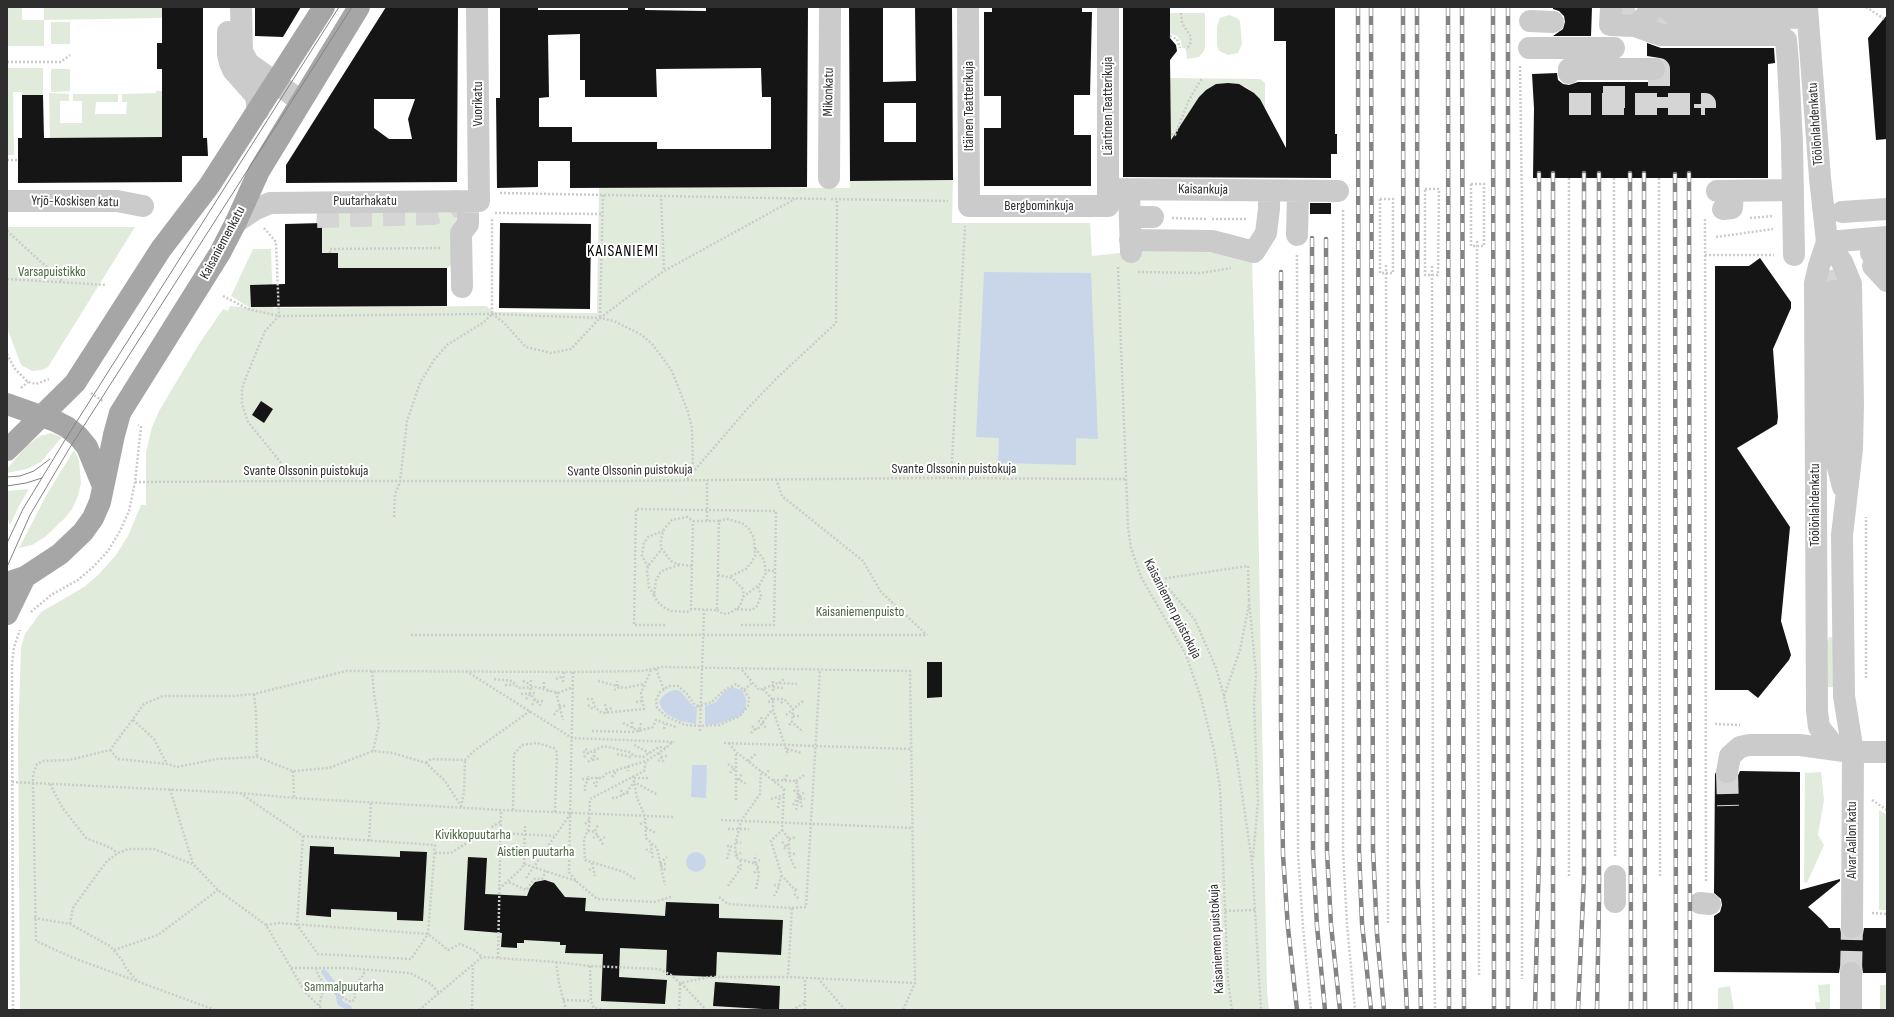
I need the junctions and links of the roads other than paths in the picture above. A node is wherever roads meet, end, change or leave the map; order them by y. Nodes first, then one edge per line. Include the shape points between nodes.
1 (228, 7) edge
2 (241, 7) edge
3 (324, 7) edge
4 (359, 7) edge
5 (477, 7) edge
6 (830, 7) edge
7 (968, 7) edge
8 (1108, 7) edge
9 (1807, 12) edge
10 (1635, 15) edge
11 (1530, 21) dead end
12 (1553, 22) dead end
13 (1614, 48) junction
14 (1525, 56) road end
15 (1654, 69) dead end
16 (1614, 71) junction
17 (1569, 73) dead end
18 (276, 84) junction
19 (301, 100) junction
20 (258, 111) junction
21 (829, 178) dead end
22 (1782, 186) junction
23 (1269, 191) junction
24 (1115, 195) junction
25 (480, 198) junction
26 (1340, 199) road end
27 (7, 201) edge
28 (1719, 202) road end
29 (1301, 203) junction
30 (143, 206) dead end
31 (1876, 208) edge
32 (963, 210) joint
33 (1842, 212) dead end
34 (317, 217) tunnel mouth
35 (1130, 217) junction
36 (1153, 218) road end
37 (251, 220) junction
38 (1297, 235) road end
39 (1887, 237) edge
40 (1827, 242) junction
41 (1794, 256) road end
42 (1834, 291) tunnel mouth
43 (462, 297) road end
44 (7, 404) edge
45 (42, 415) junction
46 (7, 426) edge
47 (8, 448) edge
48 (1833, 448) junction
49 (104, 486) junction
50 (1846, 497) junction
51 (1815, 501) junction
52 (16, 580) edge
53 (15, 619) edge
54 (1853, 752) junction
55 (1887, 752) edge
56 (1727, 772) tunnel mouth
57 (1615, 876) road end
58 (1615, 902) dead end
59 (1852, 928) tunnel mouth
60 (1851, 973) tunnel mouth
61 (1851, 1010) edge

1 - 20 street via 230,63 256,96
2 - 18 street via 242,51 248,63
3 - 18 main road
4 - 19 main road, Kaisaniemenkatu
5 - 25 street, Vuorikatu
6 - 21 street, Mikonkatu
7 - 32 street, Itäinen Teatterikuja
8 - 24 street, Läntinen Teatterikuja
9 - 10 street
9 - 40 street, Töölönlahdenkatu
10 - 13 street
10 - 22 street via 1661,35 1783,37 1787,43 1788,143
11 - 12 street
13 - 14 street
13 - 16 street
15 - 16 street
16 - 17 street via 1569,69
18 - 19 street
18 - 20 main road
19 - 37 main road, Kaisaniemenkatu via 259,171
20 - 45 main road via 209,186 161,249 75,383
22 - 28 street via 1751,204
22 - 41 street via 1792,219
23 - 24 street, Kaisankuja
23 - 29 street, Kaisankuja
23 - 35 street, Läntinen Teatterikuja via 1266,234 1254,252 1212,241 1128,256
24 - 32 street, Bergbominkuja
24 - 35 street, Läntinen Teatterikuja
25 - 37 street, Puutarhakatu via 270,203
25 - 43 street, Vuorikatu via 461,233
26 - 29 street, Kaisankuja
27 - 30 street, Yrjö-Koskisen katu via 117,201
29 - 38 street
31 - 33 street
34 - 37 street, Puutarhakatu via 266,216
35 - 36 street
37 - 49 main road, Kaisaniemenkatu via 209,271 120,413
39 - 40 street
40 - 50 street, Töölönlahdenkatu via 1842,262 1850,284 1853,403 1852,449
40 - 51 street, Töölönlahdenkatu via 1815,283
42 - 48 street
44 - 45 main road
45 - 47 main road
45 - 49 main road via 67,427 78,436 87,447
46 - 47 main road
48 - 50 street
48 - 51 street
49 - 52 main road, Kaisaniemenkatu via 100,502 83,532 60,554
50 - 54 street, Töölönlahdenkatu via 1842,535 1844,696
51 - 54 street, Töölönlahdenkatu via 1819,727 1834,746
52 - 53 main road
54 - 55 street, Töölönlahdenkatu
54 - 56 street via 1800,745 1749,745 1740,747 1730,756
54 - 59 street, Alvar Aallon katu
57 - 58 street
60 - 61 street

